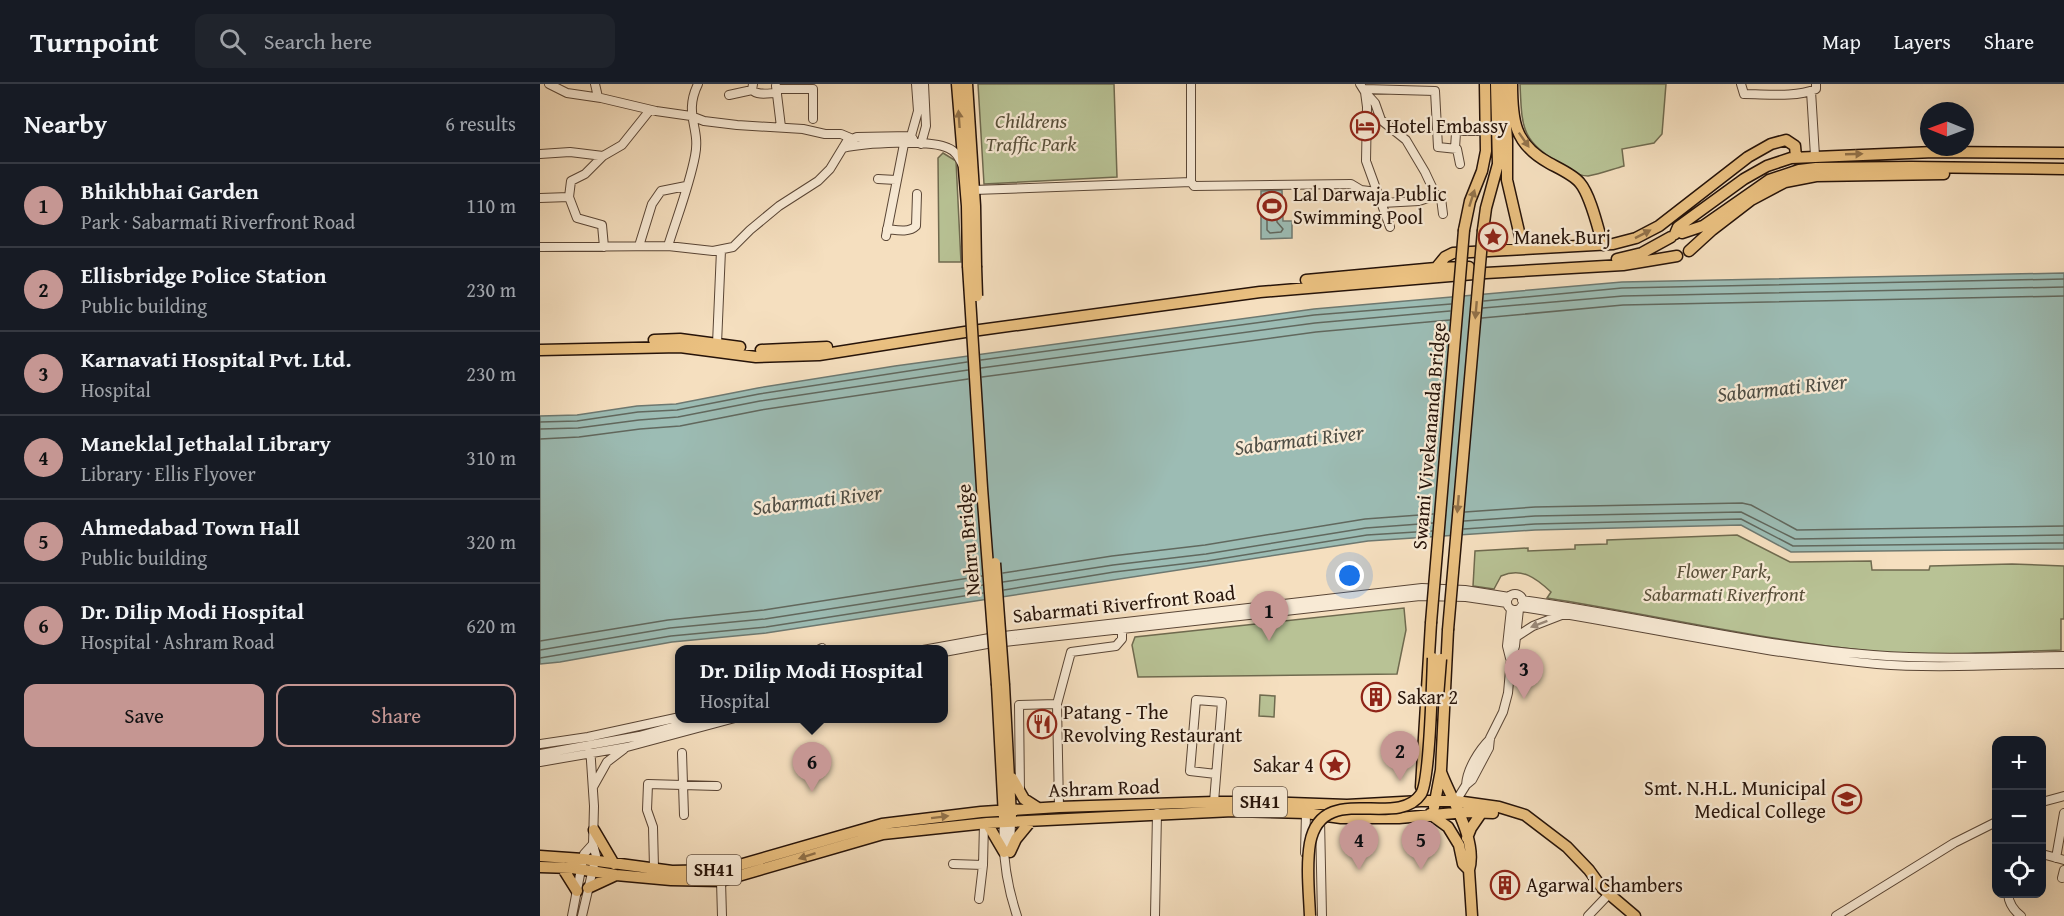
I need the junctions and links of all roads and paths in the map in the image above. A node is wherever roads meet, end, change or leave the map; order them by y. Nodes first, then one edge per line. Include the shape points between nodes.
1 (549, 84) edge
2 (595, 84) edge
3 (698, 84) edge
4 (916, 84) edge
5 (924, 84) edge
6 (957, 84) edge
7 (967, 84) edge
8 (1191, 84) edge
9 (1485, 84) edge
10 (1496, 84) edge
11 (1503, 84) edge
12 (1512, 84) edge
13 (1741, 84) edge
14 (752, 87) edge
15 (1813, 87) edge
16 (1403, 88) edge
17 (776, 89) edge
18 (1363, 89) edge
19 (729, 95) dead end
20 (598, 98) junction
21 (650, 110) junction
22 (691, 116) junction
23 (813, 118) dead end
24 (781, 127) junction
25 (1479, 130) dead end
26 (853, 139) junction
27 (916, 141) junction
28 (904, 144) junction
29 (843, 148) junction
30 (1455, 148) junction
31 (2064, 153) edge
32 (540, 154) edge
33 (603, 156) junction
34 (1815, 156) junction
35 (1796, 157) junction
36 (1460, 164) dead end
37 (963, 166) junction
38 (2064, 169) edge
39 (2064, 176) edge
40 (878, 179) dead end
41 (896, 180) junction
42 (1191, 182) junction
43 (686, 186) junction
44 (974, 190) junction
45 (1377, 192) junction
46 (917, 194) dead end
47 (1431, 194) junction
48 (569, 197) junction
49 (540, 198) edge
50 (1382, 203) junction
51 (1443, 214) dead end
52 (1390, 227) dead end
53 (1676, 235) junction
54 (1603, 245) junction
55 (639, 246) junction
56 (668, 246) junction
57 (540, 247) edge
58 (603, 247) junction
59 (1523, 249) junction
60 (721, 250) junction
61 (1689, 251) junction
62 (1677, 256) junction
63 (972, 266) junction
64 (1436, 268) junction
65 (540, 343) edge
66 (717, 344) junction
67 (540, 350) edge
68 (1515, 604) junction
69 (1564, 614) junction
70 (1607, 617) junction
71 (1122, 626) junction
72 (1516, 637) junction
73 (1447, 638) junction
74 (1430, 642) junction
75 (948, 645) edge
76 (948, 651) edge
77 (2064, 656) edge
78 (1511, 659) junction
79 (1870, 659) junction
80 (2064, 664) edge
81 (1001, 685) junction
82 (1058, 704) junction
83 (675, 719) edge
84 (686, 723) edge
85 (708, 723) edge
86 (638, 736) junction
87 (540, 744) edge
88 (627, 747) junction
89 (590, 750) junction
90 (540, 753) edge
91 (682, 753) dead end
92 (540, 762) edge
93 (1441, 770) junction
94 (1216, 774) junction
95 (1010, 775) junction
96 (683, 785) junction
97 (717, 786) dead end
98 (593, 787) junction
99 (1003, 788) junction
100 (1020, 794) junction
101 (2064, 796) edge
102 (1421, 801) junction
103 (1435, 801) junction
104 (1456, 801) junction
105 (2046, 801) edge
106 (1214, 802) junction
107 (1059, 807) junction
108 (1038, 808) junction
109 (1482, 812) junction
110 (1157, 813) junction
111 (1306, 813) junction
112 (1459, 813) junction
113 (2064, 813) edge
114 (684, 815) dead end
115 (1007, 816) junction
116 (1320, 816) junction
117 (1432, 816) junction
118 (984, 819) junction
119 (1030, 822) junction
120 (1992, 824) edge
121 (594, 830) junction
122 (1467, 838) junction
123 (593, 844) junction
124 (1006, 854) junction
125 (540, 856) edge
126 (2060, 859) edge
127 (582, 864) junction
128 (953, 864) dead end
129 (983, 865) junction
130 (540, 867) edge
131 (562, 867) junction
132 (594, 867) junction
133 (654, 868) junction
134 (615, 869) junction
135 (1469, 870) junction
136 (721, 881) junction
137 (583, 890) junction
138 (1607, 895) junction
139 (2008, 898) edge
140 (979, 899) dead end
141 (572, 916) edge
142 (582, 916) edge
143 (722, 916) edge
144 (1017, 916) edge
145 (1155, 916) edge
146 (1308, 916) edge
147 (1316, 916) edge
148 (1322, 916) edge
149 (1472, 916) edge
150 (1588, 916) edge
151 (1627, 916) edge
152 (1635, 916) edge
153 (1836, 916) edge
154 (2021, 916) edge

1 - 20 street via 567,93
2 - 20 street
3 - 22 street
4 - 27 street
5 - 27 street via 926,126
37 -> 6 main road
7 - 44 main road
8 - 42 street
74 -> 9 main road, Swami Vivekananda Bridge, bridge via 1464,230 1486,151
10 -> 73 main road, Swami Vivekananda Bridge, bridge via 1498,164 1483,230
11 - 59 main road via 1507,180
12 -> 54 main road via 1511,110 1523,141 1538,157 1580,183
13 - 15 street via 1744,94 1805,94
14 - 17 street via 754,93 763,94
14 - 19 street
15 - 34 street
16 - 18 street
16 - 30 street via 1436,92 1437,144 1440,148
17 - 23 street via 813,89
17 - 24 street
18 - 45 street via 1367,107 1366,161
18 - 47 street via 1375,103 1381,120 1406,140 1432,187
20 - 21 street
21 - 22 street
21 - 33 street via 622,145
22 - 24 street via 704,121
22 - 43 street via 697,138
24 - 26 street
25 - 30 street via 1456,133
26 - 27 street via 880,136
26 - 29 street
27 - 28 street
27 - 37 street via 946,146
28 - 29 street via 870,143
28 - 41 street
29 - 60 street via 819,181 778,206 733,247
30 - 36 street
34 -> 31 main road
32 - 33 street
33 - 48 street via 585,174 571,181
34 - 35 main road
35 - 53 main road via 1767,166 1744,179 1678,227
54 -> 35 main road via 1636,238 1659,226 1771,144 1786,140 1795,146
37 - 63 main road
38 - 53 main road via 1799,170 1769,180 1703,226
39 - 61 main road via 1816,176 1785,182 1751,200
40 - 41 street
41 - 46 street via 886,233 916,226
42 - 44 street
42 - 45 street via 1194,186 1351,184 1360,190
43 - 55 street via 661,191 652,204
43 - 56 street
44 - 63 main road
45 - 50 street
47 - 50 street via 1419,201
47 - 51 street via 1442,198
48 - 49 street
48 - 58 street via 577,218 602,225
50 - 52 street
53 - 61 main road via 1690,240
53 - 62 main road via 1669,248
53 - 64 main road via 1642,254 1622,259
54 - 59 main road
55 - 56 street
55 - 58 street
56 - 60 street
57 - 58 street
59 - 64 main road via 1454,253
60 - 66 street
61 - 62 main road
62 - 67 main road via 1623,265 1260,292 819,355 756,357 680,347
63 - 81 main road, Nehru Bridge, bridge
64 - 66 main road via 1261,286 819,348 758,350
65 - 66 main road via 680,339
68 - 69 street
68 - 70 street
68 - 71 street, Sabarmati Riverfront Road via 1465,590 1422,588
68 - 72 street
68 - 78 street via 1507,646
69 - 70 street
69 -> 72 street
70 - 79 street via 1757,648
71 - 75 street, Sabarmati Riverfront Road via 995,637
71 - 76 street, Sabarmati Riverfront Road
71 - 82 street via 1122,639 1116,646 1071,652
72 - 78 street
73 - 93 main road
73 - 147 main road, bridge via 1427,797 1405,811 1348,813 1330,820 1317,840
74 - 102 main road
74 - 146 main road, bridge via 1433,658 1427,763 1421,794 1402,807 1345,808 1326,815 1310,841
77 - 79 street
78 - 104 street via 1503,711
79 - 80 street via 1938,665
81 - 95 main road, Nehru Bridge
81 - 99 main road, Nehru Bridge
82 - 100 street via 1019,705
82 - 107 street
83 - 86 street
84 - 86 street
85 - 86 street
86 - 87 street
86 - 88 street
86 - 89 street
88 - 89 street
88 - 98 street via 606,762
89 - 90 street
89 - 92 street
89 - 98 street
91 - 96 street
93 - 103 main road
93 - 104 main road
94 - 94 street via 1222,702 1196,700 1190,771
94 - 106 street
95 - 100 main road
95 - 115 main road, Nehru Bridge
96 - 97 street
96 - 114 street
96 - 133 street via 648,784 646,810 653,827
98 - 121 street
99 - 115 main road, Nehru Bridge
99 - 118 main road
100 - 108 main road
101 - 105 street
102 - 103 main road, Ashram Road / SH41
102 - 106 main road, Ashram Road / SH41 via 1347,805
102 - 117 main road
103 - 104 main road, Ashram Road / SH41
103 - 117 main road
104 - 112 main road
104 - 138 main road, Ashram Road / SH41 via 1525,815 1567,847
106 - 107 main road, Ashram Road / SH41
107 - 108 main road, Ashram Road / SH41
108 - 115 main road, Ashram Road / SH41
109 - 112 main road, Ashram Road
109 - 122 main road
109 - 138 main road, Ashram Road via 1523,821 1563,852
110 - 111 main road, Ashram Road
110 - 119 main road, Ashram Road
110 - 145 street
111 - 116 main road, Ashram Road
111 - 146 street
112 - 117 main road, Ashram Road
112 - 122 main road
113 - 126 street
115 - 118 main road, Ashram Road
115 - 119 main road, Ashram Road
115 - 124 street
116 - 117 main road, Ashram Road
116 - 148 street
117 - 135 main road via 1455,835 1463,864
118 - 124 main road
118 - 129 street
133 -> 118 main road, Ashram Road / SH41 via 722,870 882,825
118 -> 136 main road, Ashram Road via 883,834
119 - 124 main road
120 - 153 street
121 - 123 street
121 - 134 main road
122 - 135 main road
123 - 127 street via 584,854
123 - 132 street
124 - 144 street
125 - 127 main road, Ashram Road
127 - 131 main road, Ashram Road
127 - 132 main road, Ashram Road
127 - 137 street
128 - 129 street
129 - 140 street
130 - 131 main road, Ashram Road
131 - 137 main road
132 - 134 main road, Ashram Road
132 - 137 street
133 - 134 main road, Ashram Road / SH41
134 - 136 main road, Ashram Road via 671,880
134 - 137 main road
135 - 149 main road
136 - 143 street
137 - 141 street
137 - 142 street
138 - 150 street
138 - 151 main road, Ashram Road
138 - 152 main road, Ashram Road / SH41
139 - 154 street

